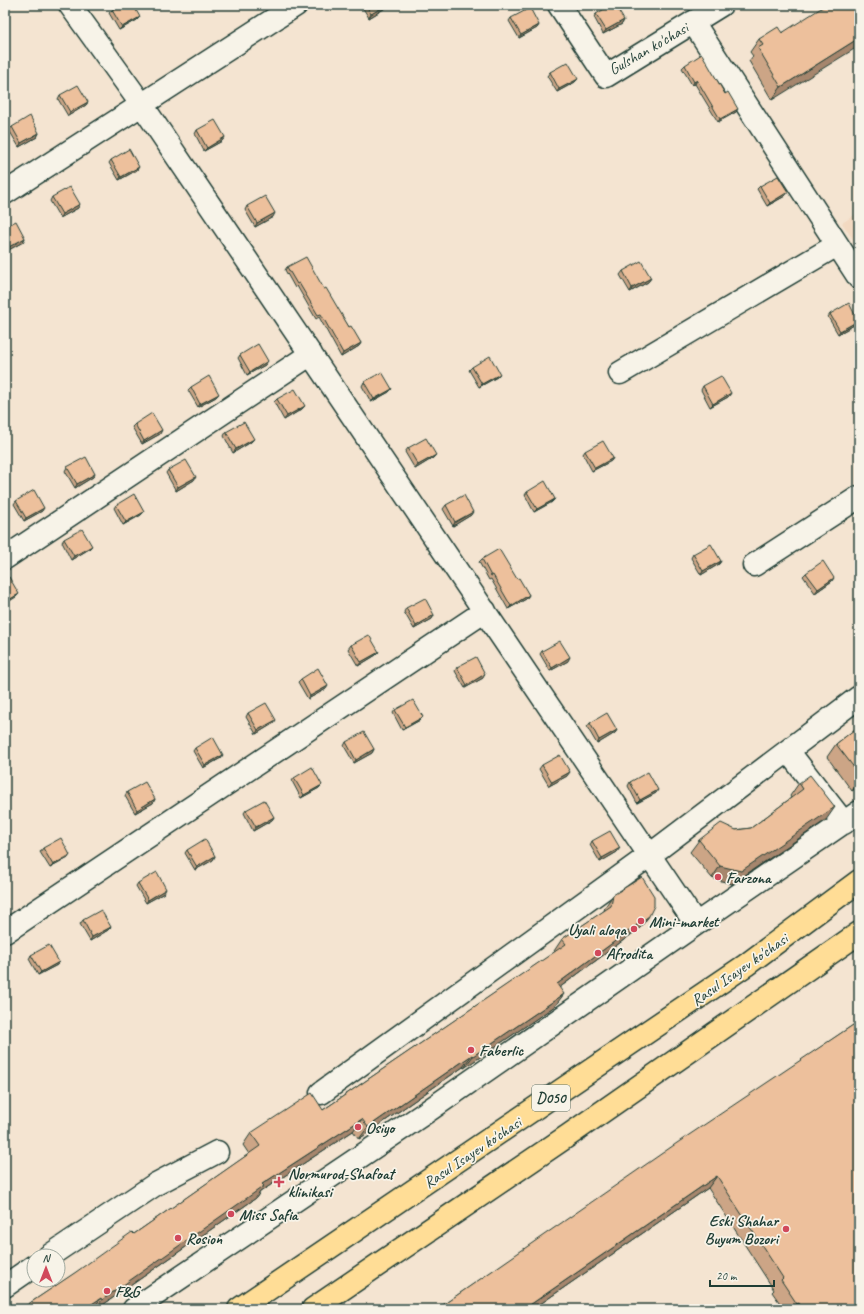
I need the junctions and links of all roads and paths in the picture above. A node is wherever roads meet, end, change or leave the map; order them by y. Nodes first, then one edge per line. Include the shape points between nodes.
1 (70, 5) edge
2 (296, 5) edge
3 (560, 5) edge
4 (721, 5) edge
5 (693, 22) junction
6 (142, 105) junction
7 (5, 192) edge
8 (837, 245) junction
9 (859, 278) edge
10 (311, 354) junction
11 (620, 373) dead end
12 (859, 497) edge
13 (5, 558) edge
14 (754, 565) dead end
15 (485, 612) junction
16 (859, 697) edge
17 (788, 751) junction
18 (851, 817) edge
19 (650, 855) junction
20 (859, 881) edge
21 (696, 924) junction
22 (5, 932) edge
23 (859, 933) edge
24 (321, 1093) dead end
25 (217, 1152) dead end
26 (61, 1248) edge
27 (26, 1272) edge
28 (5, 1286) edge
29 (134, 1309) edge
30 (240, 1309) edge
31 (313, 1309) edge

1 - 6 street
2 - 6 street
3 - 5 street, Gulshan ko'chasi via 606,76
4 - 5 street, Gulshan ko'chasi
5 - 8 street
6 - 7 street
6 - 10 street
8 - 9 street
8 - 11 street
10 - 13 street
10 - 15 street
12 - 14 street
15 - 19 street
15 - 22 street
16 - 17 street
17 - 18 street
17 - 19 street
18 - 21 street
19 - 21 street
19 - 24 street
20 - 30 main road, Rasul Isayev ko'chasi / D050 via 740,970
21 - 29 street via 425,1113
23 - 31 main road, D050 via 569,1136
25 - 26 street via 156,1184
27 - 28 street

